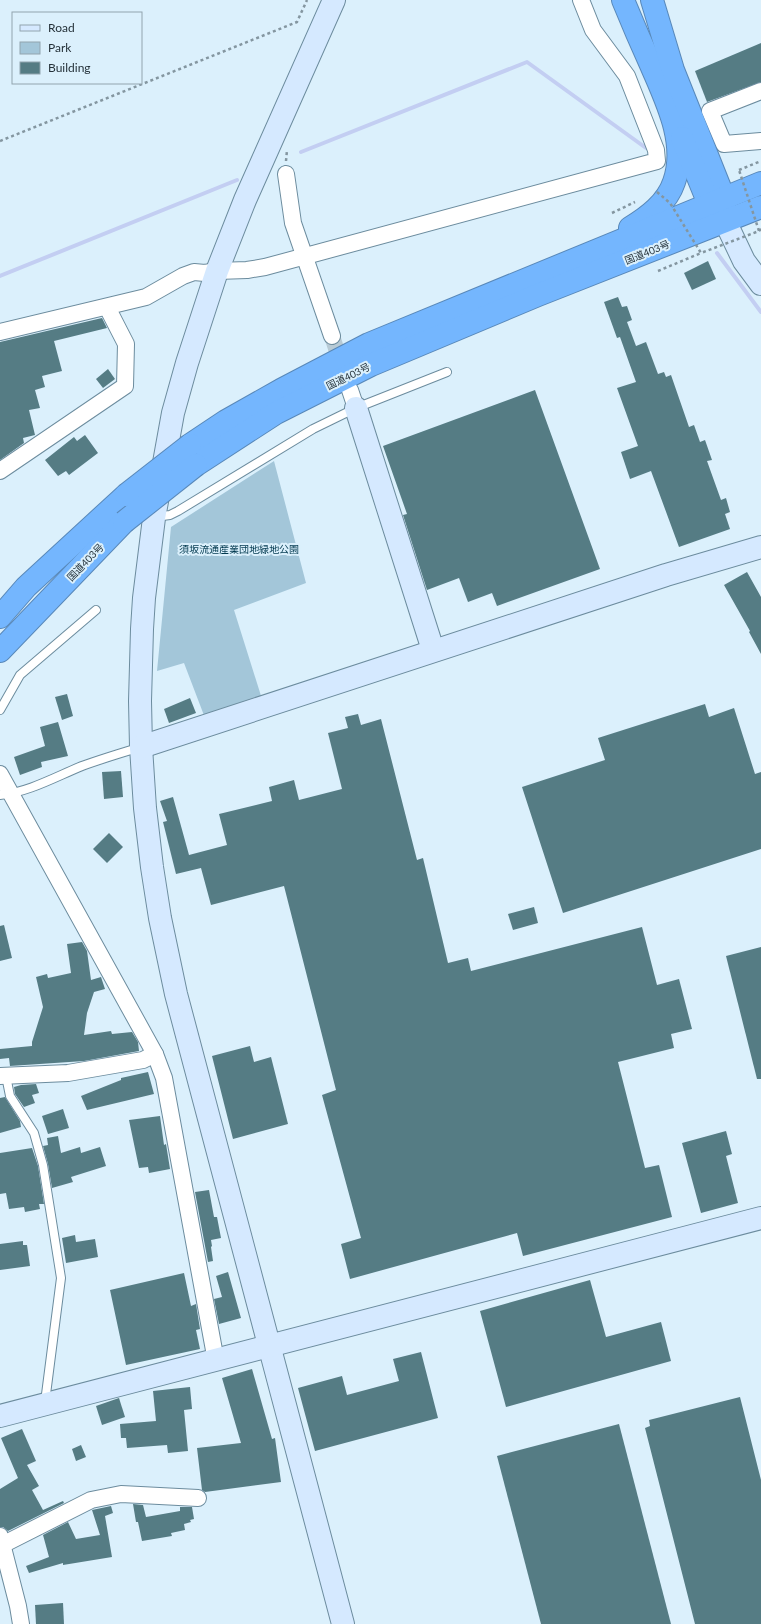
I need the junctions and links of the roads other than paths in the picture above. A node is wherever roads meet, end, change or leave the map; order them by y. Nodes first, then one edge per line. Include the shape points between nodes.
1 (334, 0) edge
2 (581, 0) edge
3 (623, 0) edge
4 (652, 0) edge
5 (761, 91) edge
6 (670, 109) junction
7 (761, 141) edge
8 (286, 174) dead end
9 (761, 183) edge
10 (717, 201) junction
11 (761, 207) edge
12 (725, 221) junction
13 (304, 256) junction
14 (585, 256) junction
15 (217, 271) junction
16 (761, 284) edge
17 (107, 307) junction
18 (0, 332) edge
19 (332, 336) tunnel mouth
20 (447, 372) dead end
21 (353, 399) junction
22 (193, 455) junction
23 (0, 471) edge
24 (154, 518) junction
25 (761, 547) edge
26 (96, 610) dead end
27 (0, 617) edge
28 (433, 650) junction
29 (0, 651) edge
30 (0, 710) edge
31 (141, 747) junction
32 (0, 774) edge
33 (6, 794) edge
34 (155, 1054) junction
35 (3, 1076) edge
36 (761, 1218) edge
37 (270, 1345) junction
38 (216, 1361) junction
39 (45, 1405) junction
40 (0, 1416) edge
41 (198, 1498) dead end
42 (1, 1541) edge
43 (6, 1579) edge
44 (21, 1624) edge
45 (343, 1624) edge

1 - 15 street via 245,200
2 - 13 street via 593,30 627,76 656,150 657,161
3 - 6 highway
4 - 10 highway
5 - 7 street via 710,111 724,144
6 - 10 highway
6 - 14 highway via 678,152 674,183 668,195 648,215
8 - 13 street via 293,223
9 - 10 highway, 国道403号
10 - 12 highway
10 - 14 highway, 国道403号
11 - 12 highway, 国道403号
12 - 16 street via 744,261
12 - 22 highway, 国道403号 via 371,364
13 - 15 street via 265,267
13 - 19 street
14 - 22 highway, 国道403号 via 369,344 226,421
15 - 17 street via 194,272 146,296
15 - 24 street via 173,413
17 - 18 street
17 - 23 street via 126,344 125,386
20 - 21 lane
21 - 24 lane via 313,429 178,512
21 - 28 street
22 - 27 highway, 国道403号, bridge via 126,495 26,587
22 - 29 highway, 国道403号, bridge via 124,522
24 - 31 street via 142,629
25 - 28 street
26 - 30 lane via 20,675
28 - 31 street
31 - 33 lane
31 - 37 street via 145,808 161,926 176,994
32 - 33 street
33 - 34 street
34 - 35 street via 143,1060 68,1073
34 - 38 street via 164,1078
35 - 39 lane via 10,1096 34,1134 44,1172 61,1278
36 - 37 street
37 - 38 street
37 - 45 street
38 - 39 street
39 - 40 street
41 - 42 street via 121,1494 91,1500
42 - 43 street
43 - 44 street via 18,1606

